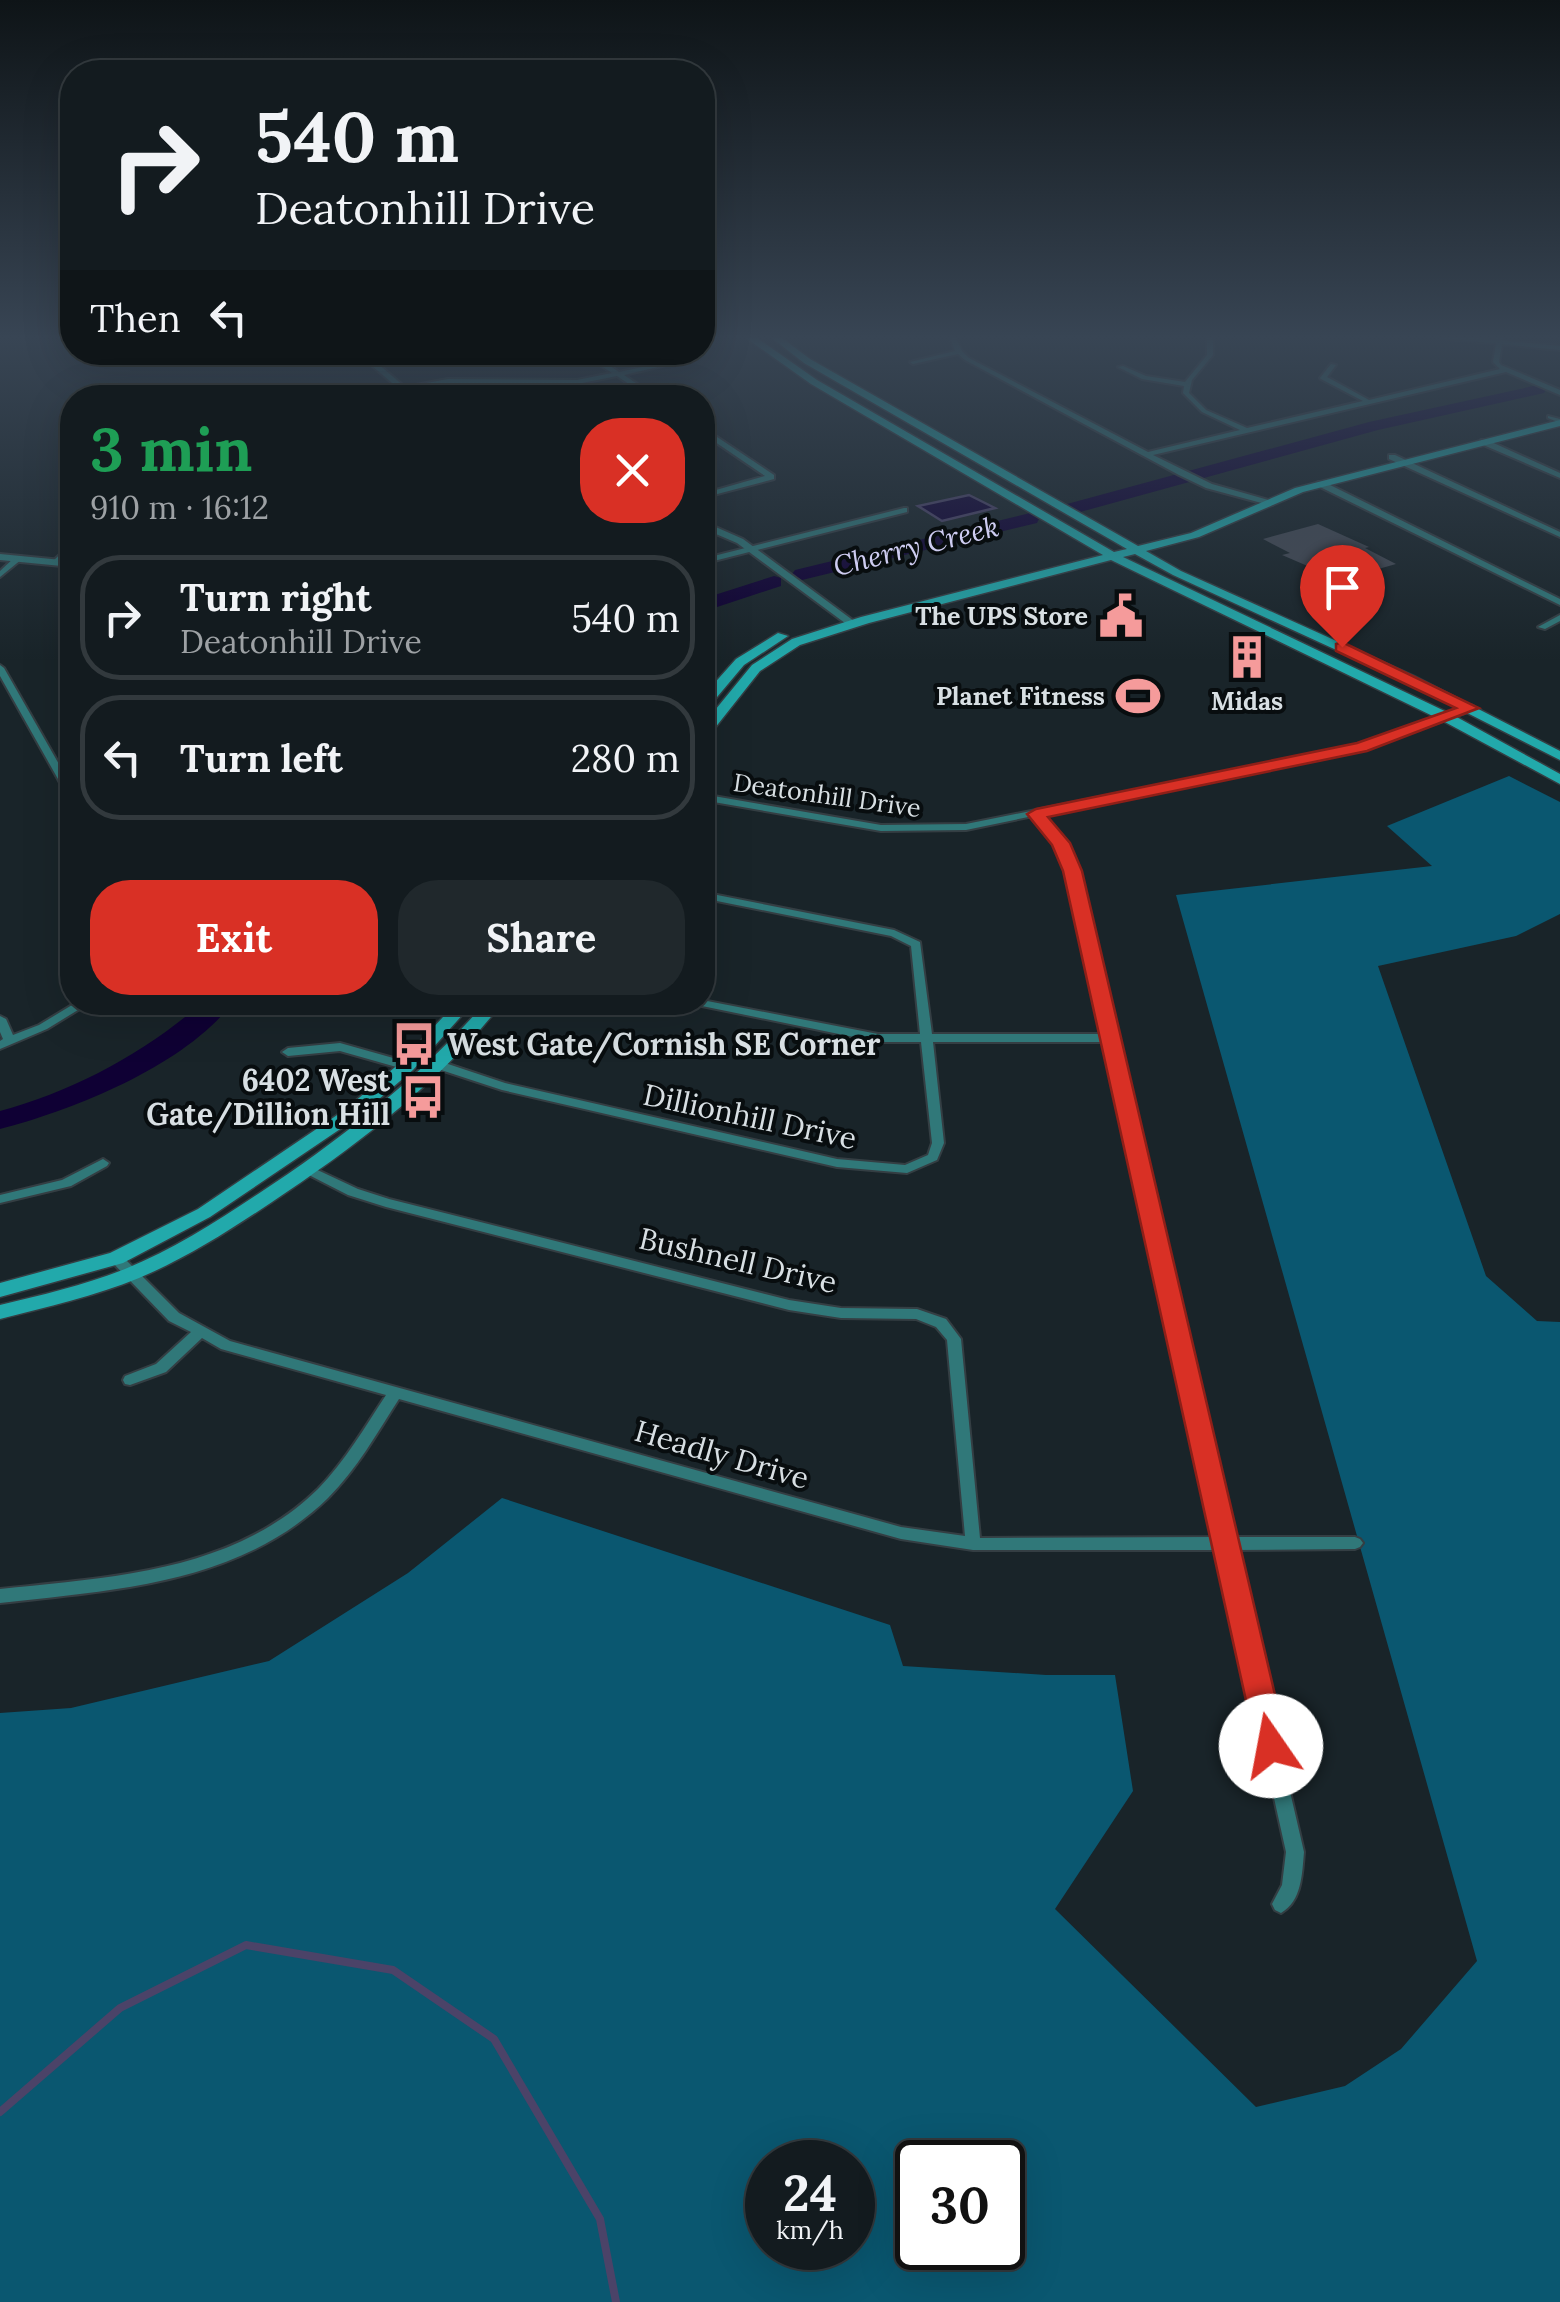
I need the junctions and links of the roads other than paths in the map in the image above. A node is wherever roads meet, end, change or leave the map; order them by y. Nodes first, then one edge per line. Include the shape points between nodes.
1 (726, 445) edge
2 (923, 445) edge
3 (953, 445) edge
4 (1132, 445) edge
5 (1183, 445) edge
6 (1455, 445) edge
7 (1468, 445) edge
8 (1492, 445) edge
9 (1148, 454) junction
10 (1398, 460) junction
11 (1560, 476) edge
12 (1321, 484) junction
13 (715, 492) edge
14 (1255, 498) junction
15 (1269, 503) junction
16 (904, 510) dead end
17 (715, 530) edge
18 (1560, 535) edge
19 (1129, 547) junction
20 (750, 548) junction
21 (1107, 553) junction
22 (0, 557) edge
23 (715, 558) edge
24 (18, 559) junction
25 (60, 559) edge
26 (56, 563) junction
27 (60, 563) edge
28 (0, 575) edge
29 (948, 589) junction
30 (961, 596) junction
31 (1560, 602) edge
32 (1265, 612) junction
33 (1560, 618) edge
34 (848, 620) junction
35 (1247, 622) junction
36 (1542, 627) dead end
37 (0, 668) edge
38 (715, 689) edge
39 (1470, 708) junction
40 (715, 718) edge
41 (1448, 718) junction
42 (1560, 756) edge
43 (60, 774) edge
44 (1560, 780) edge
45 (715, 799) edge
46 (1036, 814) junction
47 (715, 898) edge
48 (715, 1006) edge
49 (60, 1015) edge
50 (454, 1015) edge
51 (483, 1015) edge
52 (0, 1020) edge
53 (1110, 1038) junction
54 (926, 1039) junction
55 (5, 1043) edge
56 (288, 1052) dead end
57 (439, 1065) junction
58 (407, 1066) junction
59 (103, 1163) dead end
60 (309, 1170) junction
61 (0, 1199) edge
62 (116, 1258) junction
63 (130, 1274) junction
64 (0, 1290) edge
65 (0, 1312) edge
66 (199, 1333) junction
67 (130, 1380) dead end
68 (396, 1391) junction
69 (1355, 1542) dead end
70 (974, 1544) junction
71 (1226, 1544) junction
72 (0, 1596) edge
73 (1281, 1904) dead end

1 - 13 street via 771,477
2 - 21 main road
3 - 19 main road
4 - 9 street
5 - 9 street
6 - 10 main road
7 - 10 main road
8 - 11 street
9 - 14 street via 1209,486
10 - 12 main road
10 - 14 main road
10 - 18 street
12 - 15 main road
12 - 31 street
14 - 15 street
14 - 19 main road
15 - 19 main road via 1225,526
16 - 20 street
17 - 20 street
19 - 21 main road
19 - 32 main road
20 - 23 street
20 - 34 street
21 - 29 main road
21 - 30 main road
21 - 35 main road
22 - 24 street
24 - 26 street
24 - 28 street
25 - 26 street
26 - 27 street
29 - 30 main road
29 - 34 main road
30 - 34 main road
32 - 35 main road
32 - 39 main road
33 - 36 street
34 - 38 main road via 805,627 760,648
34 - 40 main road via 772,655
35 - 41 main road
37 - 43 street
39 - 41 street, Deatonhill Drive
39 - 42 main road
41 - 44 main road
41 - 46 street, Deatonhill Drive via 1361,747
45 - 46 street, Deatonhill Drive via 900,830 966,828
46 - 53 street via 1067,854
47 - 54 street via 911,940 918,950
48 - 54 street via 835,1032
49 - 55 street
50 - 58 main road
51 - 57 main road
52 - 55 street
53 - 54 street
53 - 71 street
54 - 57 street, Dillionhill Drive via 936,1150 917,1167 894,1170 502,1086
56 - 58 street via 340,1047
57 - 60 main road
58 - 62 main road via 273,1168 177,1229
59 - 61 street via 66,1183
60 - 63 main road via 198,1241
60 - 70 street, Bushnell Drive via 386,1203 789,1305 930,1317 954,1339
62 - 63 street, Headly Drive
62 - 64 main road
63 - 65 main road
63 - 66 street, Headly Drive
66 - 67 street via 161,1368
66 - 68 street, Headly Drive
68 - 70 street, Headly Drive via 901,1532
68 - 72 street via 327,1489 258,1542 162,1576
69 - 71 street, Headly Drive
70 - 71 street, Headly Drive
71 - 73 street via 1295,1852 1291,1887

